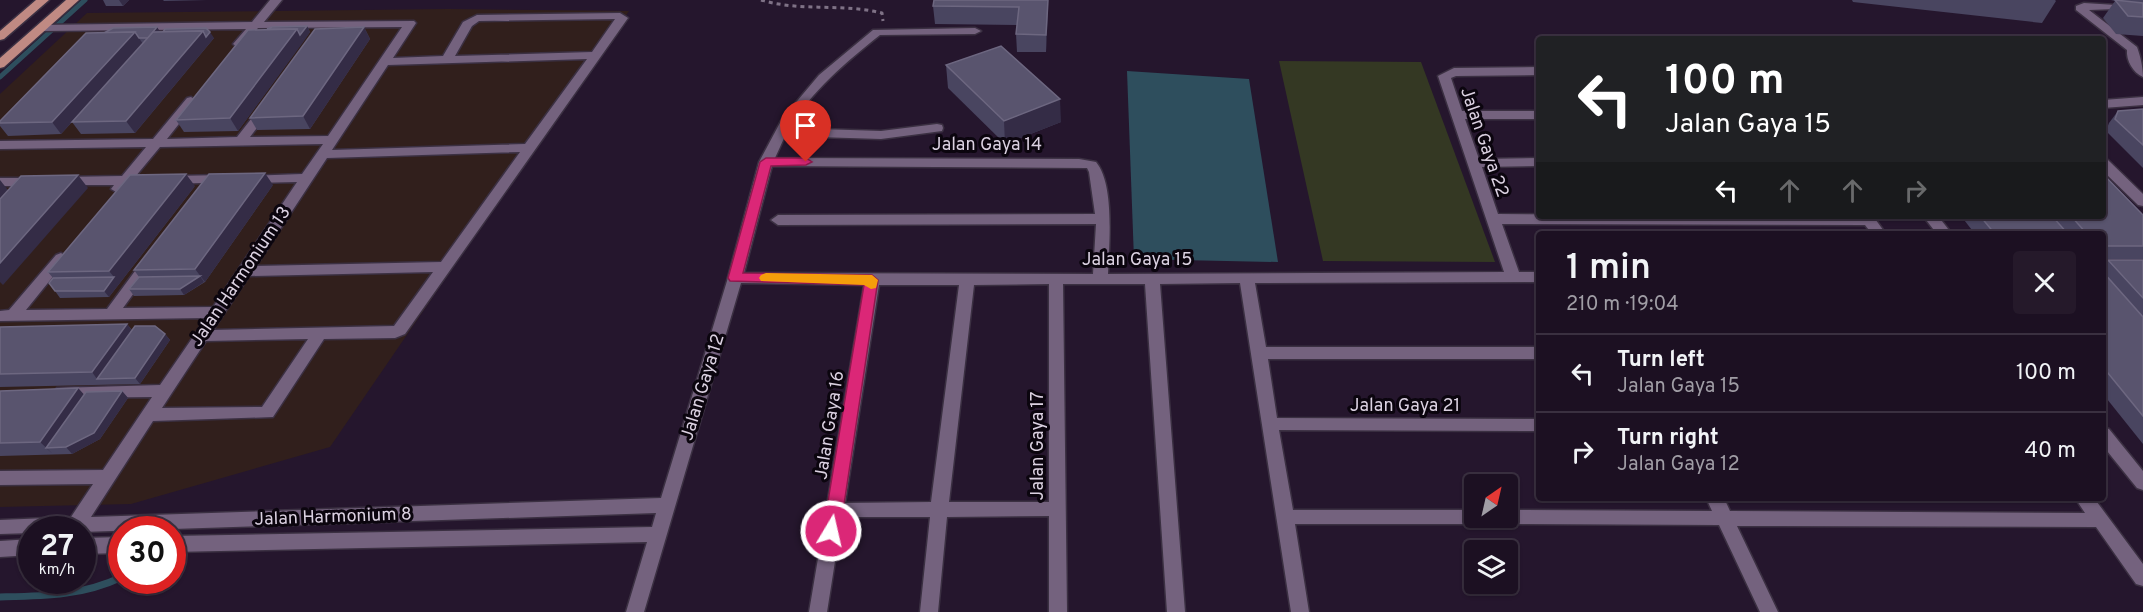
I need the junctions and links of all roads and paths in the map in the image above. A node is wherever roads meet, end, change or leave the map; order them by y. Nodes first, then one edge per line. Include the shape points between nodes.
1 (43, 0) edge
2 (73, 0) edge
3 (276, 0) edge
4 (761, 0) edge
5 (2112, 7) dead end
6 (255, 25) junction
7 (173, 26) junction
8 (101, 27) junction
9 (41, 28) junction
10 (877, 32) junction
11 (975, 32) dead end
12 (0, 37) edge
13 (157, 43) edge
14 (84, 44) edge
15 (2138, 47) edge
16 (232, 52) edge
17 (596, 56) junction
18 (447, 60) junction
19 (384, 62) junction
20 (0, 64) edge
21 (1536, 71) edge
22 (2143, 73) edge
23 (202, 89) edge
24 (275, 96) edge
25 (2143, 101) edge
26 (2106, 104) edge
27 (1457, 115) junction
28 (1536, 115) edge
29 (80, 128) edge
30 (938, 128) dead end
31 (780, 132) junction
32 (332, 140) junction
33 (241, 141) junction
34 (157, 143) junction
35 (64, 144) junction
36 (0, 145) edge
37 (531, 148) junction
38 (322, 154) junction
39 (766, 162) junction
40 (1536, 162) edge
41 (1473, 163) junction
42 (2106, 166) edge
43 (306, 177) junction
44 (212, 179) junction
45 (125, 180) junction
46 (0, 182) edge
47 (27, 182) junction
48 (14, 197) edge
49 (199, 197) edge
50 (110, 198) edge
51 (2143, 202) edge
52 (1103, 219) junction
53 (1493, 219) junction
54 (1536, 219) edge
55 (1932, 219) edge
56 (778, 220) dead end
57 (1942, 231) edge
58 (73, 244) edge
59 (152, 260) edge
60 (446, 267) junction
61 (244, 271) junction
62 (1513, 277) junction
63 (1536, 277) edge
64 (735, 278) junction
65 (1247, 278) junction
66 (1056, 279) junction
67 (1100, 279) junction
68 (1152, 279) junction
69 (872, 280) junction
70 (967, 280) junction
71 (216, 312) junction
72 (111, 314) junction
73 (6, 316) edge
74 (319, 335) junction
75 (200, 336) junction
76 (1259, 353) junction
77 (1536, 353) edge
78 (164, 391) junction
79 (47, 393) edge
80 (147, 415) junction
81 (1270, 424) junction
82 (1536, 425) edge
83 (2106, 438) edge
84 (106, 477) junction
85 (0, 478) edge
86 (2140, 478) edge
87 (1717, 501) edge
88 (2086, 501) edge
89 (667, 505) junction
90 (1057, 509) junction
91 (835, 510) junction
92 (939, 510) junction
93 (80, 516) edge
94 (1285, 517) junction
95 (1464, 517) edge
96 (1518, 517) edge
97 (1725, 518) junction
98 (2100, 520) junction
99 (96, 526) edge
100 (0, 527) edge
101 (18, 527) edge
102 (658, 534) junction
103 (186, 544) edge
104 (18, 548) edge
105 (0, 549) edge
106 (2143, 578) edge
107 (635, 612) edge
108 (818, 612) edge
109 (929, 612) edge
110 (1058, 612) edge
111 (1176, 612) edge
112 (1300, 612) edge
113 (1769, 612) edge

1 - 12 main road
2 - 9 main road
3 - 6 street
4 - 10 path via 874,9 884,19
5 - 15 street via 2080,8
6 - 7 street
6 - 16 street
6 - 19 street, Jalan Harmonium 13 via 325,29 410,24
7 - 8 street
7 - 13 street
8 - 9 street
8 - 14 street
9 - 20 main road
10 - 11 street
10 - 31 street, Jalan Gaya 12 via 831,72
15 - 22 street via 2131,55
17 - 18 street
17 - 18 street via 621,17 477,18 468,24
17 - 37 street
18 - 19 street
19 - 32 street, Jalan Harmonium 13
21 - 27 street, Jalan Gaya 22 via 1446,74 1444,79
23 - 34 street
24 - 33 street
25 - 26 street
27 - 28 street
27 - 41 street, Jalan Gaya 22
29 - 35 street
30 - 31 street via 881,135
31 - 39 street, Jalan Gaya 12
32 - 33 street
32 - 38 street, Jalan Harmonium 13
33 - 34 street
34 - 35 street
34 - 45 street
35 - 36 street
37 - 38 street
37 - 60 street
38 - 43 street, Jalan Harmonium 13
39 - 52 street, Jalan Gaya 14 via 1091,165 1096,171
39 - 64 street, Jalan Gaya 12
40 - 41 street
41 - 53 street, Jalan Gaya 22
42 - 51 street
43 - 44 street
43 - 61 street, Jalan Harmonium 13
44 - 45 street
44 - 49 street
45 - 47 street
45 - 50 street
46 - 47 street
47 - 48 street
52 - 56 street
52 - 67 street, Jalan Gaya 14
53 - 54 street
53 - 62 street, Jalan Gaya 22
55 - 57 street
58 - 73 street
59 - 72 street
60 - 61 street
60 - 74 street via 400,330
61 - 71 street, Jalan Harmonium 13
62 - 63 street, Jalan Gaya 15
62 - 65 street, Jalan Gaya 15
64 - 69 street, Jalan Gaya 15
64 - 89 street, Jalan Gaya 12
65 - 68 street, Jalan Gaya 15
65 - 76 street
66 - 67 street, Jalan Gaya 15
66 - 70 street, Jalan Gaya 15
66 - 90 street, Jalan Gaya 17
67 - 68 street, Jalan Gaya 15
68 - 111 street
69 - 70 street, Jalan Gaya 15
69 - 91 street, Jalan Gaya 16
70 - 92 street
71 - 72 street
71 - 75 street, Jalan Harmonium 13
72 - 73 street
74 - 75 street
74 - 80 street via 267,413
75 - 78 street, Jalan Harmonium 13
76 - 77 street
76 - 81 street
78 - 79 street
78 - 80 street, Jalan Harmonium 13
80 - 84 street, Jalan Harmonium 13
81 - 82 street, Jalan Gaya 21
81 - 94 street
83 - 86 street
84 - 85 street
84 - 93 street, Jalan Harmonium 13
87 - 97 street
88 - 98 street
89 - 99 street, Jalan Harmonium 8
89 - 102 street, Jalan Gaya 12
90 - 92 street
90 - 110 street, Jalan Gaya 17
91 - 92 street
91 - 108 street, Jalan Gaya 16
92 - 109 street
94 - 95 street
94 - 112 street
96 - 97 street
97 - 98 street
97 - 113 street
98 - 106 street
100 - 101 street, Jalan Harmonium 8
102 - 103 street, Jalan Harmonium 8
102 - 107 street, Jalan Gaya 12
104 - 105 street

